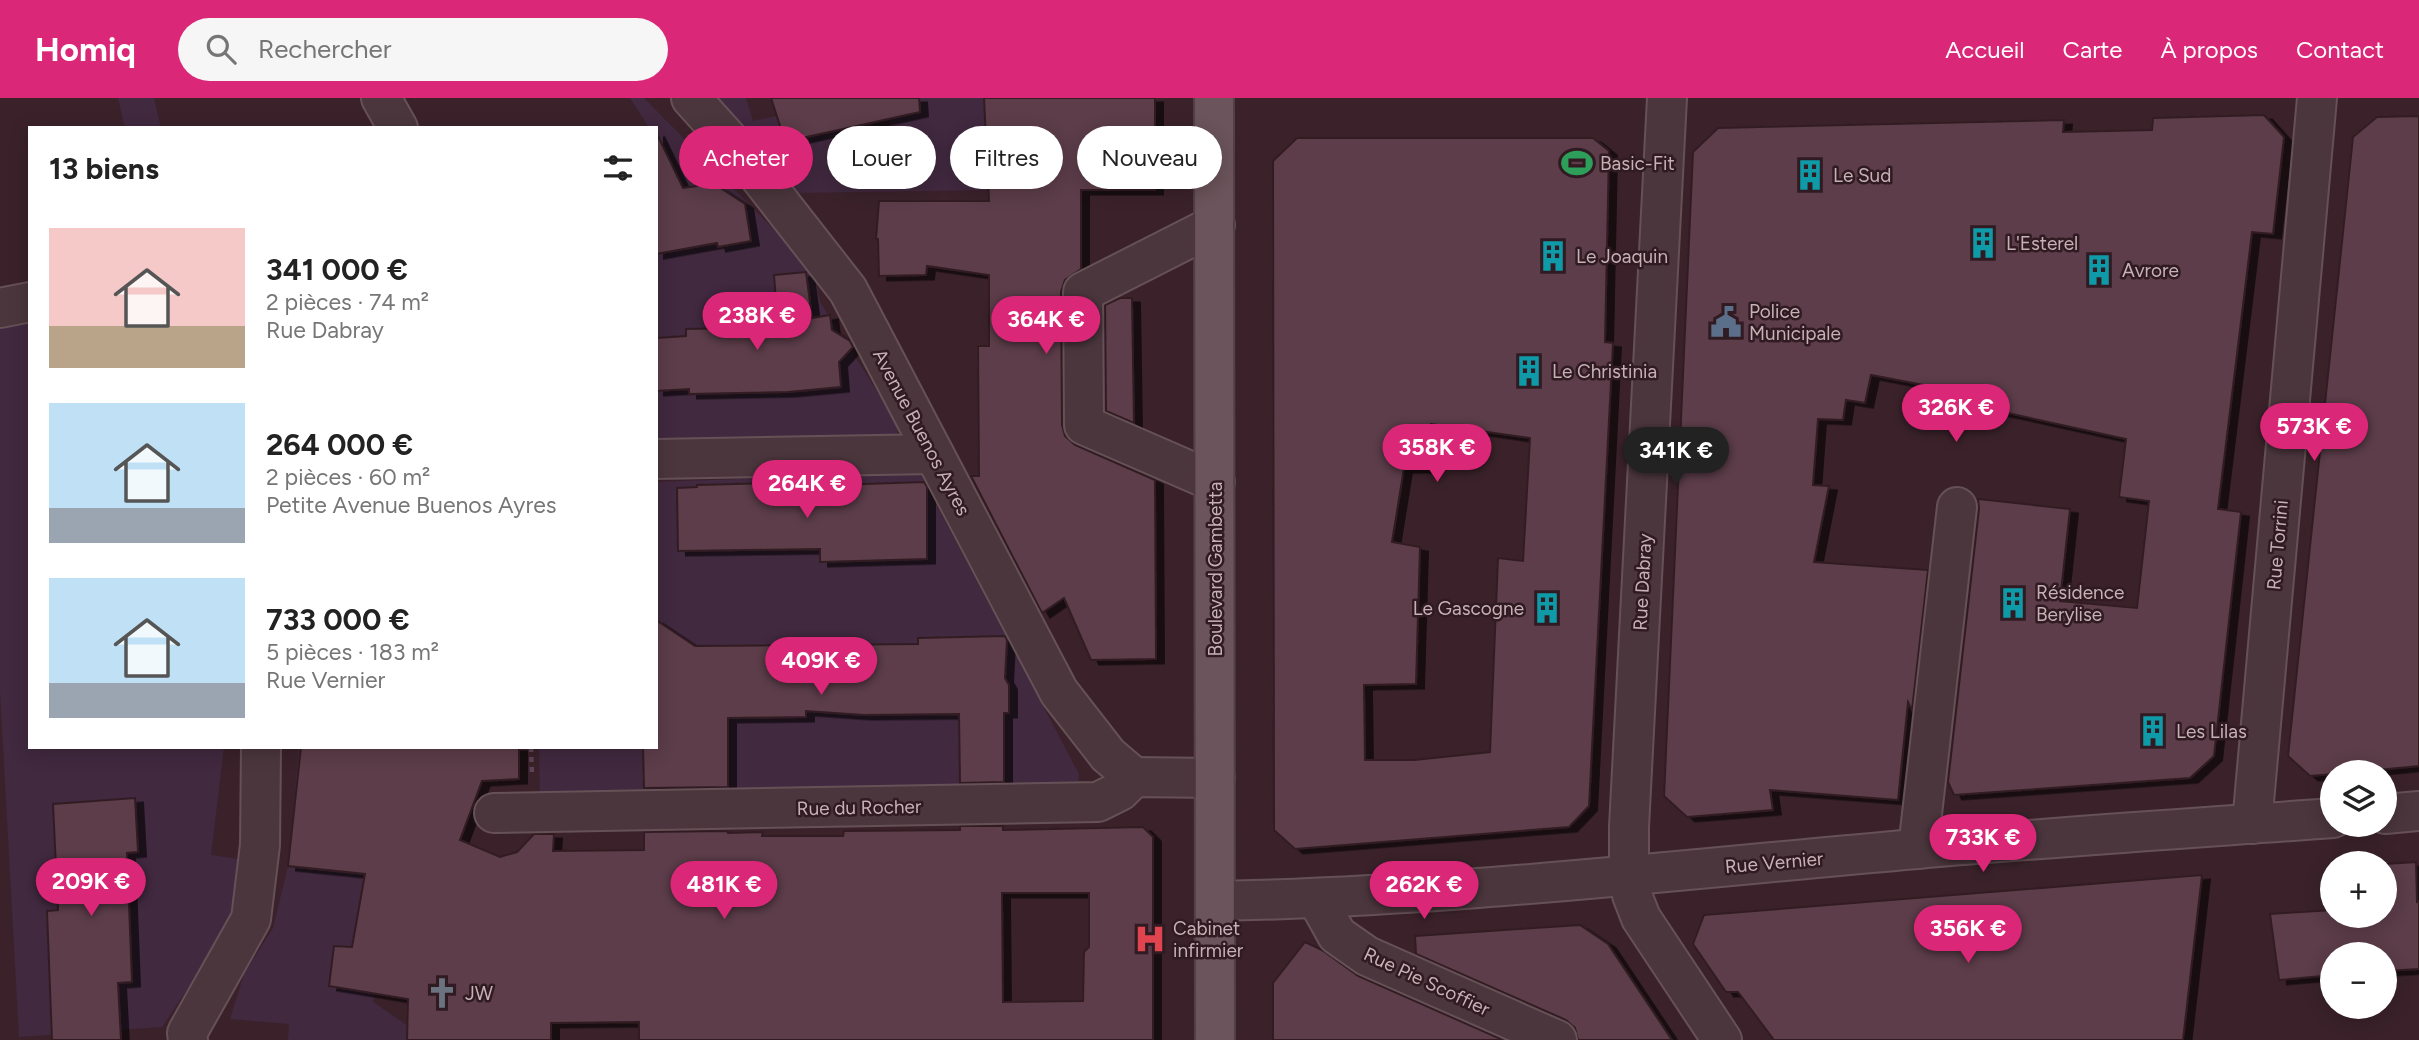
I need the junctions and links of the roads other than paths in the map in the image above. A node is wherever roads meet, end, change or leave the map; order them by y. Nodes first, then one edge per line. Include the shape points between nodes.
1 (381, 98) edge
2 (691, 98) edge
3 (1214, 98) edge
4 (1667, 98) edge
5 (2317, 98) edge
6 (397, 126) edge
7 (1215, 225) junction
8 (28, 302) edge
9 (0, 308) edge
10 (934, 454) junction
11 (658, 459) edge
12 (1215, 482) junction
13 (1957, 507) dead end
14 (261, 749) edge
15 (1134, 777) junction
16 (1214, 778) junction
17 (2419, 811) edge
18 (494, 813) dead end
19 (2397, 813) edge
20 (2320, 819) edge
21 (2252, 824) junction
22 (1918, 849) junction
23 (1629, 876) junction
24 (1317, 899) junction
25 (1215, 901) junction
26 (188, 1036) edge
27 (1215, 1040) edge
28 (1557, 1040) edge
29 (1722, 1040) edge

1 - 6 street
2 - 10 street, Avenue Buenos Ayres via 745,158 848,290
3 - 7 main road, Boulevard Gambetta
4 - 23 street, Rue Dabray
5 - 21 street, Rue Torrini
7 - 12 main road, Boulevard Gambetta
7 - 12 street via 1083,292 1084,425
8 - 9 street
10 - 11 street
10 - 15 street, Avenue Buenos Ayres via 1059,691 1108,755
12 - 16 main road, Boulevard Gambetta
13 - 22 street
14 - 26 street via 260,845 251,919
15 - 16 street
15 - 18 street, Rue du Rocher via 1120,791 1098,802
16 - 25 main road, Boulevard Gambetta
17 - 19 street
20 - 21 street, Rue Vernier
21 - 22 street, Rue Vernier
22 - 23 street, Rue Vernier
23 - 24 street, Rue Vernier
23 - 29 street, Rue Dabray via 1641,918
24 - 25 street, Rue Vernier
24 - 28 street, Rue Pie Scoffier via 1337,935 1367,956
25 - 27 main road, Boulevard Gambetta

